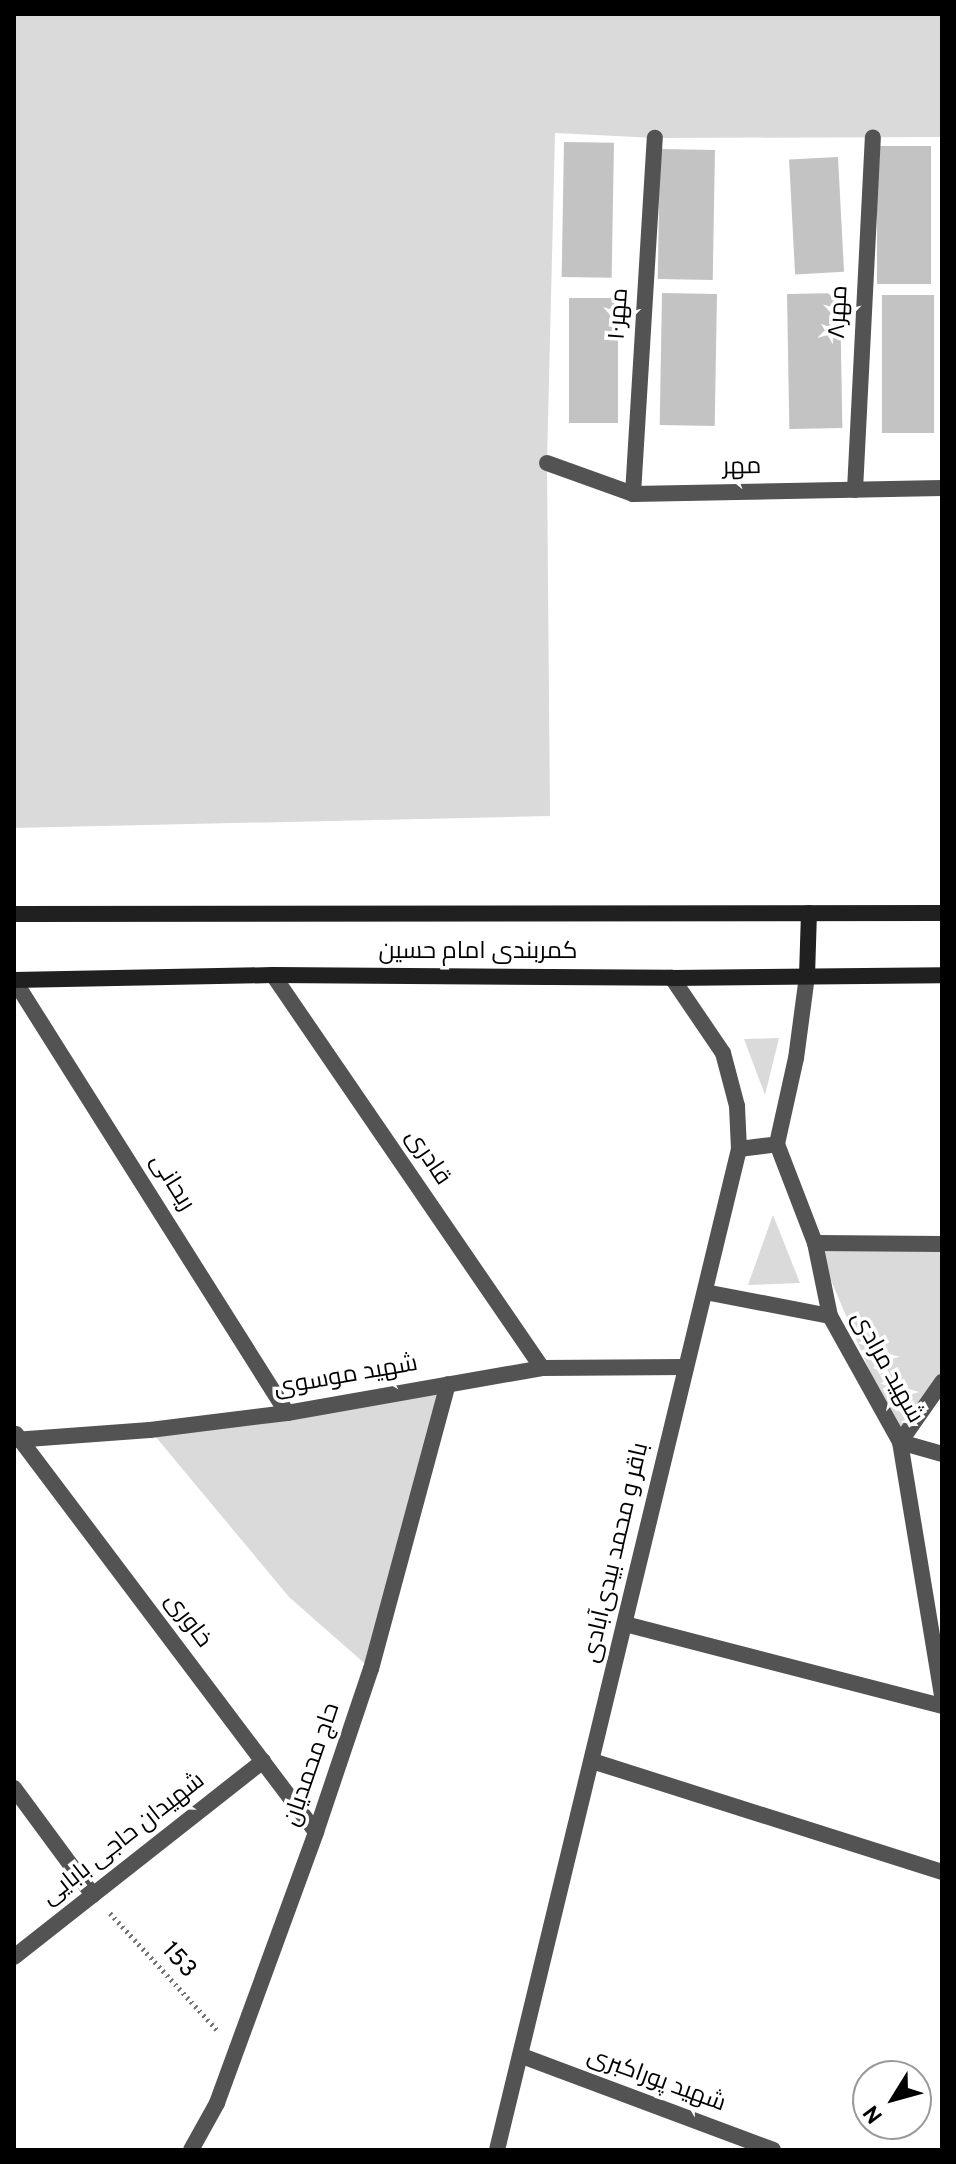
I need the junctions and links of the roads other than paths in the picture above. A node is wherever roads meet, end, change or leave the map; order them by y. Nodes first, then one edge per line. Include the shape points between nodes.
1 (873, 137) dead end
2 (655, 138) dead end
3 (547, 463) dead end
4 (942, 488) edge
5 (855, 490) junction
6 (633, 494) junction
7 (809, 913) junction
8 (942, 913) edge
9 (14, 914) edge
10 (273, 975) junction
11 (942, 975) edge
12 (807, 976) junction
13 (672, 978) junction
14 (14, 980) edge
15 (777, 1144) junction
16 (739, 1149) junction
17 (815, 1243) junction
18 (942, 1244) edge
19 (705, 1292) junction
20 (830, 1316) junction
21 (686, 1367) junction
22 (542, 1368) junction
23 (942, 1382) edge
24 (448, 1384) junction
25 (287, 1413) junction
26 (16, 1437) edge
27 (900, 1442) junction
28 (942, 1454) edge
29 (625, 1624) junction
30 (942, 1696) edge
31 (942, 1706) edge
32 (263, 1761) junction
33 (592, 1761) junction
34 (14, 1788) edge
35 (316, 1832) junction
36 (942, 1872) edge
37 (93, 1895) junction
38 (14, 1957) edge
39 (522, 2056) junction
40 (191, 2150) edge
41 (497, 2150) edge
42 (773, 2150) edge

1 - 5 street, مهر۸
2 - 6 street, مهر۱۰
3 - 6 street, مهر
4 - 5 street, مهر
5 - 6 street, مهر
7 - 8 main road, کمربندی امام حسین
7 - 9 main road, کمربندی امام حسین
7 - 12 main road
10 - 13 main road, کمربندی امام حسین
10 - 14 main road, کمربندی امام حسین
10 - 22 street, قادری
11 - 12 main road, کمربندی امام حسین
12 - 13 main road, کمربندی امام حسین
12 - 15 street
13 - 16 street, باقر و محمد بیدی‌آبادی via 723,1053 737,1106
14 - 25 street, ریحانی
15 - 16 street
15 - 17 street, شهید مرادی
16 - 19 street, باقر و محمد بیدی‌آبادی
17 - 18 street
17 - 20 street, شهید مرادی
19 - 20 street
19 - 21 street, باقر و محمد بیدی‌آبادی
20 - 27 street, شهید مرادی
21 - 22 street, شهید موسوی
21 - 29 street, باقر و محمد بیدی‌آبادی
22 - 24 street, شهید موسوی
23 - 27 street
24 - 25 street, شهید موسوی
24 - 35 street, حاج محمدیان via 371,1669
25 - 26 street, شهید موسوی via 150,1430
26 - 32 street, خاوری
27 - 28 street
27 - 30 street, شهید مرادی
29 - 31 street
29 - 33 street, باقر و محمد بیدی‌آبادی
32 - 35 street, خاوری
32 - 37 street, شهیدان حاجی بابایی
33 - 36 street
33 - 39 street, باقر و محمد بیدی‌آبادی
34 - 37 street
35 - 40 street, حاج محمدیان via 217,2103
37 - 38 street, شهیدان حاجی بابایی
39 - 41 street, باقر و محمد بیدی‌آبادی
39 - 42 street, شهید پوراکبری

